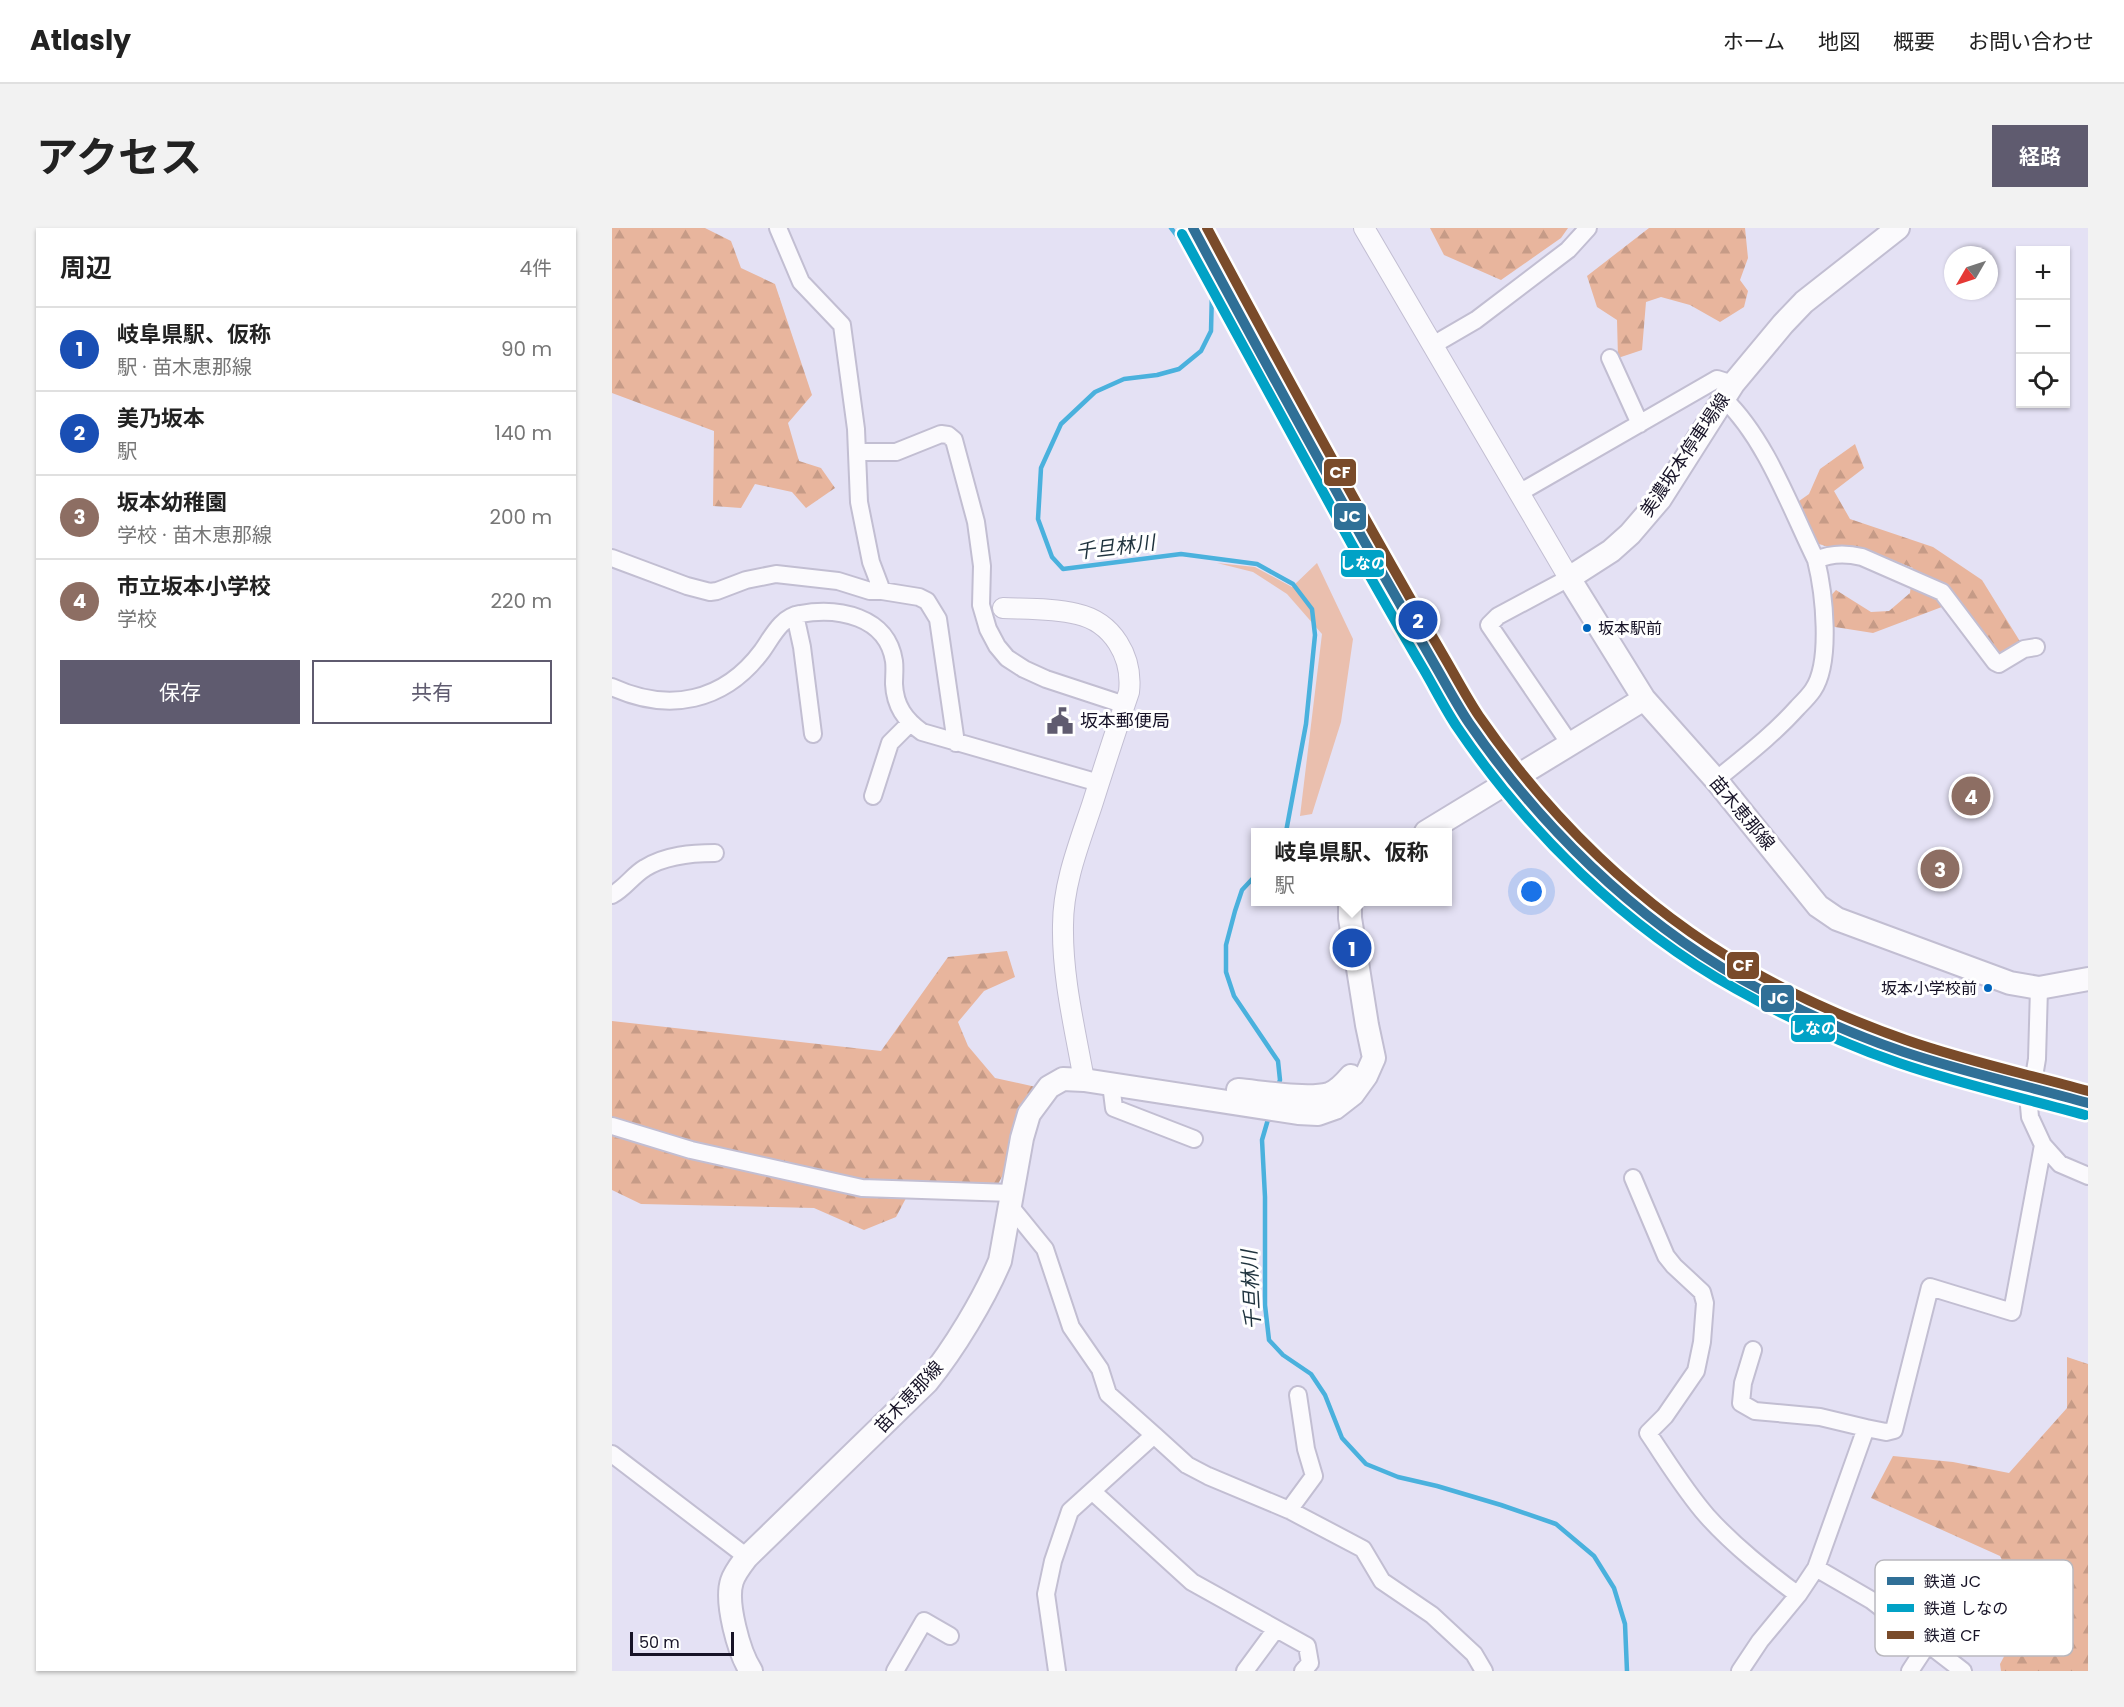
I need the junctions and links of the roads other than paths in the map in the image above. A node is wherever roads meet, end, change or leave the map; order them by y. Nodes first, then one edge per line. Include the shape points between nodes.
1 (778, 228) edge
2 (1364, 228) edge
3 (1587, 228) edge
4 (1898, 228) edge
5 (1432, 345) junction
6 (1610, 358) dead end
7 (1728, 391) junction
8 (1640, 424) junction
9 (857, 452) junction
10 (1519, 493) junction
11 (612, 558) edge
12 (1816, 560) junction
13 (1569, 578) junction
14 (882, 591) junction
15 (1003, 608) dead end
16 (795, 615) junction
17 (2036, 647) dead end
18 (612, 687) edge
19 (1644, 699) junction
20 (1125, 705) junction
21 (910, 723) junction
22 (813, 734) dead end
23 (956, 743) junction
24 (1570, 744) junction
25 (1716, 780) junction
26 (1099, 783) junction
27 (873, 796) dead end
28 (1433, 828) edge
29 (715, 853) dead end
30 (612, 895) edge
31 (1350, 906) edge
32 (2088, 979) edge
33 (2039, 988) junction
34 (1084, 1080) junction
35 (1111, 1084) junction
36 (1232, 1096) junction
37 (612, 1126) edge
38 (1194, 1139) dead end
39 (2043, 1144) junction
40 (2088, 1176) edge
41 (1633, 1178) dead end
42 (1011, 1199) junction
43 (1753, 1350) dead end
44 (1298, 1395) dead end
45 (1866, 1428) junction
46 (1154, 1435) junction
47 (612, 1454) edge
48 (1092, 1491) junction
49 (1289, 1510) junction
50 (747, 1557) junction
51 (1816, 1568) junction
52 (1798, 1595) junction
53 (1875, 1603) edge
54 (1276, 1629) junction
55 (950, 1636) dead end
56 (1920, 1656) edge
57 (1942, 1656) edge
58 (751, 1671) edge
59 (895, 1671) edge
60 (1057, 1671) edge
61 (1245, 1671) edge
62 (1303, 1671) edge
63 (1484, 1671) edge
64 (1740, 1671) edge
65 (1910, 1671) edge
66 (1963, 1671) edge

1 - 9 street via 801,282 842,325
2 - 5 street
3 - 5 street via 1568,250 1476,320
4 - 7 main road, 美濃坂本停車場線 via 1804,302
5 - 10 street
6 - 8 street
7 - 8 street via 1717,379
7 - 12 street via 1737,411 1759,440
7 - 13 main road, 美濃坂本停車場線 via 1660,499 1630,534
8 - 10 street
9 - 14 street via 859,502 871,561
9 - 20 street via 896,452 941,434 954,440 976,522 982,566 981,604 997,646 1024,669 1046,680
10 - 13 street
11 - 14 street via 710,592 776,574
12 - 17 street via 1828,555 1862,557 1942,592 1999,664 2024,649
12 - 25 street via 1824,600 1820,676 1813,691 1769,737
13 - 19 main road
13 - 24 street via 1498,616 1489,625
14 - 23 street via 927,601 938,619
15 - 20 street via 1080,614 1102,626 1121,645 1130,670
16 - 18 street via 775,631 747,668 720,689 692,699 652,701
16 - 21 street via 844,614 877,628 890,646 894,662 895,700
16 - 22 street
19 - 24 main road
19 - 25 main road, 苗木恵那線
20 - 26 street
21 - 23 street via 922,732
21 - 27 street via 890,743
23 - 26 street
24 - 28 main road
25 - 33 main road, 苗木恵那線 via 1818,906 1837,919 2010,983
26 - 34 street via 1069,877 1063,924 1072,1015
29 - 30 street via 687,853 657,862
31 - 36 main road, 苗木恵那線 via 1374,1058 1366,1076 1353,1094 1335,1108 1318,1114 1296,1104
32 - 33 main road, 苗木恵那線
33 - 39 street via 2037,1059 2029,1106
34 - 35 main road, 苗木恵那線
34 - 36 main road, 苗木恵那線 via 1141,1076
34 - 42 main road, 苗木恵那線 via 1063,1078 1049,1087 1029,1114
35 - 36 main road, 苗木恵那線
35 - 38 street via 1114,1108
37 - 42 street via 691,1150 862,1188
39 - 40 street via 2060,1164
39 - 45 street via 2012,1312 1930,1287 1894,1430
41 - 52 street via 1666,1256 1702,1292 1705,1303 1696,1371 1665,1416 1648,1433 1706,1514 1734,1543
42 - 46 street via 1045,1249 1071,1327 1100,1369 1108,1394
42 - 50 main road, 苗木恵那線 via 1000,1261 993,1278 942,1363
43 - 45 street via 1741,1403 1755,1411 1820,1417
44 - 49 street via 1314,1476
45 - 51 street
46 - 48 street
46 - 49 street via 1187,1465
47 - 50 street
48 - 54 street via 1192,1582
48 - 60 street via 1070,1511 1046,1594
49 - 63 street via 1363,1549 1382,1581 1432,1615 1474,1654
50 - 58 main road, 苗木恵那線 via 731,1582 730,1606
51 - 52 street
51 - 53 street
52 - 64 street
54 - 61 street
54 - 62 street via 1307,1646 1310,1663
55 - 59 street via 924,1621
56 - 65 street
57 - 66 street

